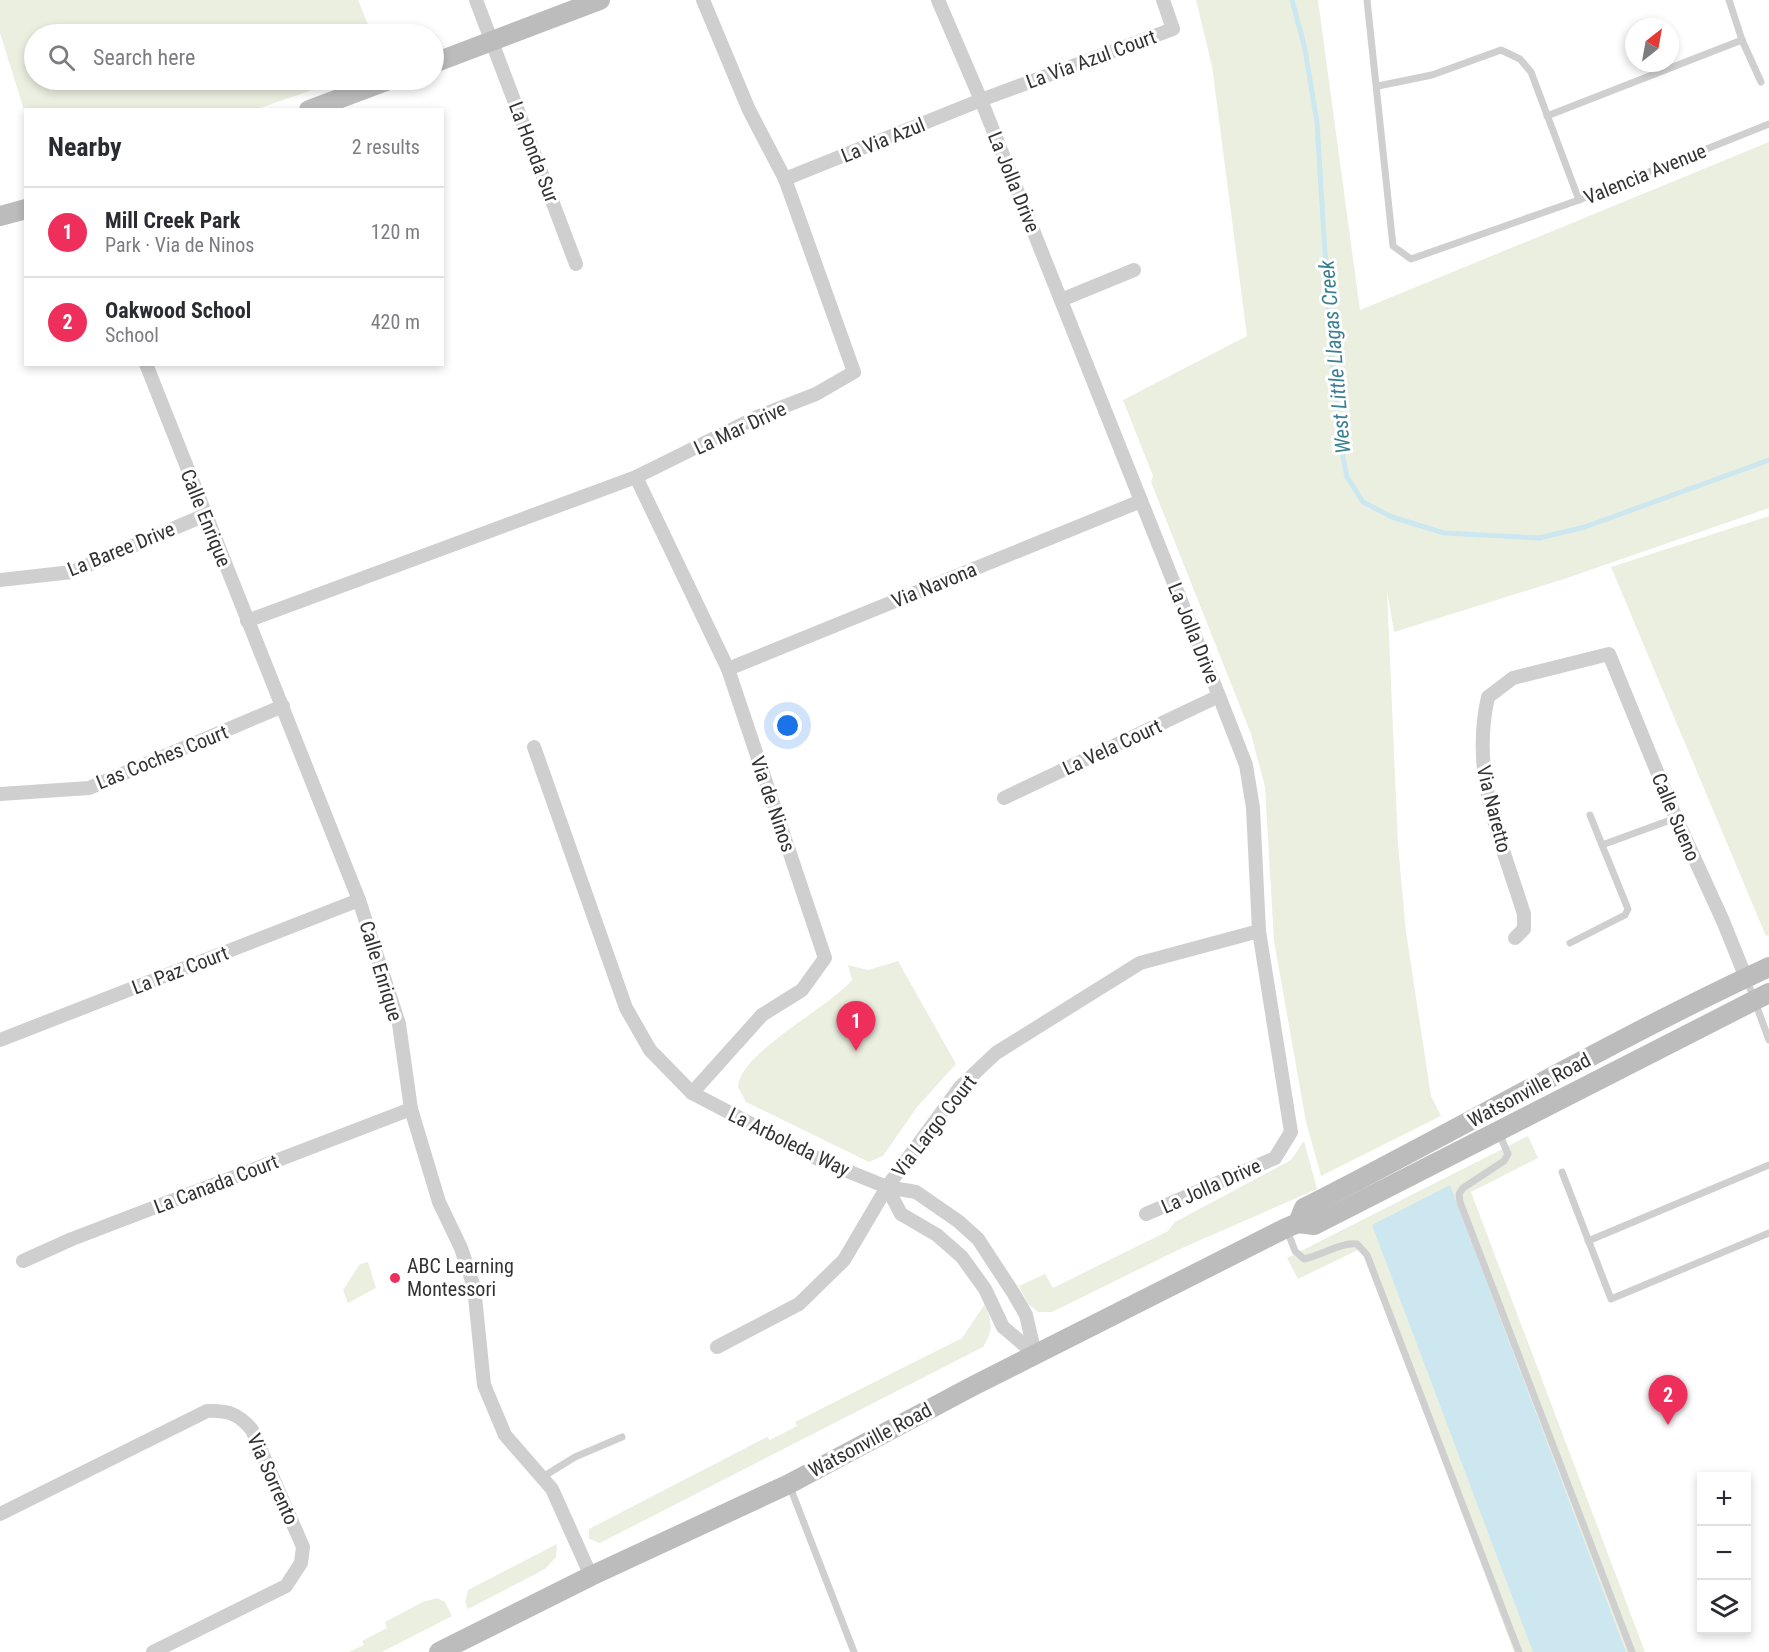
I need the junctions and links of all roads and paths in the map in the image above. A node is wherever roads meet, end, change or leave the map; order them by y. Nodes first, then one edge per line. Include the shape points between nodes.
1 (476, 0) edge
2 (600, 0) edge
3 (704, 0) edge
4 (938, 0) edge
5 (1163, 0) edge
6 (1367, 0) edge
7 (1729, 0) edge
8 (1742, 40) junction
9 (492, 41) junction
10 (444, 59) edge
11 (1761, 82) dead end
12 (1378, 86) junction
13 (362, 90) edge
14 (981, 100) junction
15 (314, 108) edge
16 (1547, 116) junction
17 (1769, 124) edge
18 (785, 179) junction
19 (1579, 200) junction
20 (24, 210) edge
21 (0, 216) edge
22 (576, 264) dead end
23 (1134, 270) dead end
24 (1061, 300) junction
25 (147, 366) edge
26 (636, 477) junction
27 (1141, 501) junction
28 (205, 515) junction
29 (0, 580) edge
30 (247, 621) junction
31 (1609, 654) joint
32 (728, 669) junction
33 (1219, 696) junction
34 (283, 706) junction
35 (534, 747) dead end
36 (0, 794) edge
37 (1004, 798) dead end
38 (1590, 815) dead end
39 (1676, 818) junction
40 (1602, 845) junction
41 (359, 900) junction
42 (1259, 931) junction
43 (1515, 938) dead end
44 (1570, 943) dead end
45 (1769, 967) edge
46 (1746, 978) junction
47 (1762, 996) edge
48 (0, 1040) edge
49 (1769, 1040) edge
50 (692, 1093) junction
51 (411, 1109) junction
52 (1498, 1132) junction
53 (1429, 1155) junction
54 (1769, 1165) edge
55 (1562, 1172) dead end
56 (887, 1187) junction
57 (1146, 1214) dead end
58 (1292, 1225) junction
59 (1769, 1233) edge
60 (1588, 1241) junction
61 (23, 1262) dead end
62 (717, 1347) dead end
63 (1035, 1354) junction
64 (622, 1437) dead end
65 (541, 1478) junction
66 (789, 1484) junction
67 (0, 1514) edge
68 (591, 1576) junction
69 (153, 1652) edge
70 (439, 1652) edge
71 (854, 1652) edge
72 (1519, 1652) edge
73 (1632, 1652) edge

1 - 9 street, La Honda Sur
2 - 9 main road
3 - 18 street, La Mar Drive via 749,110
4 - 14 street, La Jolla Drive
5 - 14 street, La Via Azul Court via 1173,28
6 - 12 lane
7 - 8 lane
8 - 11 lane
8 - 16 lane
9 - 10 main road
9 - 22 street, La Honda Sur
12 - 16 lane via 1432,75 1501,50 1520,59 1531,72
12 - 19 lane, Valencia Avenue via 1393,246 1411,260
13 - 15 main road
14 - 18 street, La Via Azul
14 - 24 street, La Jolla Drive
16 - 19 lane
17 - 19 lane, Valencia Avenue
18 - 26 street, La Mar Drive via 854,372 816,394 757,417
20 - 21 main road
23 - 24 street
24 - 27 street, La Jolla Drive
25 - 28 street, Calle Enrique
26 - 30 street, La Mar Drive
26 - 32 street, Via de Ninos
27 - 32 street, Via Navona
27 - 33 street, La Jolla Drive
28 - 29 street, La Baree Drive via 72,572
28 - 30 street, Calle Enrique
30 - 34 street, Calle Enrique
31 - 39 street, Calle Sueno
31 - 43 street, Via Naretto via 1513,678 1488,697 1482,724 1484,784 1524,914 1524,929
32 - 50 street, Via de Ninos via 825,958 802,990 762,1015
33 - 37 street, La Vela Court
33 - 42 street, La Jolla Drive via 1246,765 1250,787
34 - 36 street, Las Coches Court via 89,788
34 - 41 street, Calle Enrique
35 - 50 street, La Arboleda Way via 626,1008 650,1050
38 - 40 lane
39 - 40 lane
39 - 46 street, Calle Sueno
40 - 44 lane via 1628,909 1625,915
41 - 48 street, La Paz Court
41 - 51 street, Calle Enrique via 399,1024
42 - 56 street, Via Largo Court via 1140,963 996,1053 961,1086
42 - 57 street, La Jolla Drive via 1290,1132 1275,1158
45 - 46 main road, Watsonville Road
46 - 47 lane
46 - 53 main road, Watsonville Road via 1529,1089
47 - 49 lane
47 - 52 main road, Watsonville Road
50 - 56 street, La Arboleda Way via 820,1160
51 - 61 street, La Canada Court via 72,1239
51 - 65 street, Calle Enrique via 439,1202 474,1287 484,1385 505,1435
52 - 53 main road, Watsonville Road
52 - 73 lane via 1508,1154 1504,1161 1463,1188 1460,1202
53 - 58 main road, Watsonville Road via 1351,1195 1304,1208
54 - 60 lane
55 - 60 lane
56 - 62 street, Via Largo Court via 844,1260 799,1304
56 - 63 street via 902,1214 937,1235 962,1257 985,1289 1004,1327
56 - 63 street, La Arboleda Way via 916,1192 978,1239 1026,1315
58 - 63 main road, Watsonville Road
58 - 72 lane via 1295,1251 1304,1259 1350,1243 1357,1244 1367,1256
59 - 60 lane via 1611,1299
63 - 66 main road, Watsonville Road
64 - 65 lane via 575,1457
65 - 68 street, Calle Enrique via 552,1489
66 - 68 main road, Watsonville Road
66 - 71 lane
67 - 69 street, Via Sorrento via 207,1411 225,1410 241,1416 252,1430 303,1547 301,1563 286,1586
68 - 70 main road, Watsonville Road

